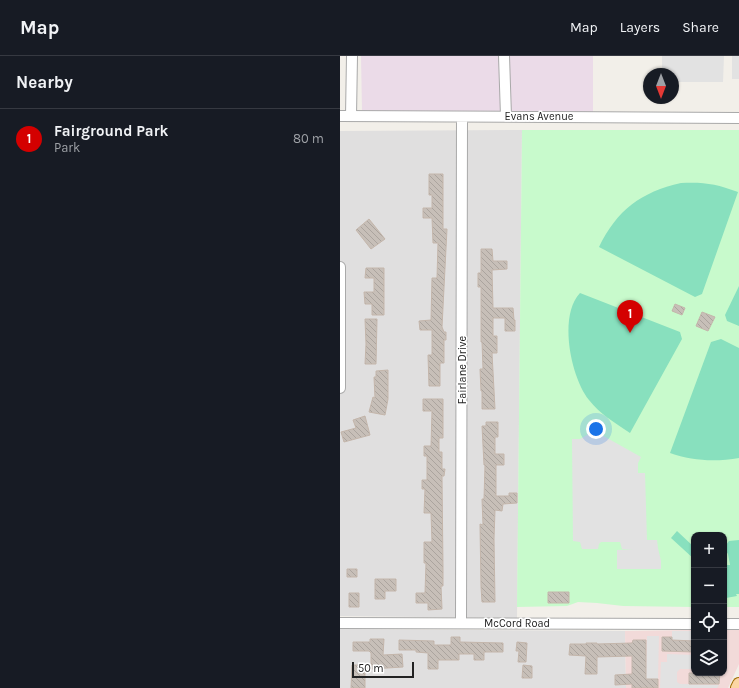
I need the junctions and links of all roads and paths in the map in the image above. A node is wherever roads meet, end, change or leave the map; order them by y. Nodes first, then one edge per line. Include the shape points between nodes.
1 (352, 56) edge
2 (504, 56) edge
3 (340, 116) edge
4 (351, 116) junction
5 (506, 116) junction
6 (462, 117) junction
7 (739, 118) edge
8 (340, 267) edge
9 (340, 388) edge
10 (340, 622) edge
11 (461, 623) junction
12 (691, 624) edge
13 (727, 624) edge
14 (739, 624) edge
15 (739, 684) edge
16 (737, 688) edge

1 - 4 street
2 - 5 street
3 - 4 street, Evans Avenue
4 - 6 street, Evans Avenue
5 - 6 street, Evans Avenue
5 - 7 street, Evans Avenue
6 - 11 street, Fairlane Drive
8 - 9 street
10 - 11 street, McCord Road
11 - 12 street, McCord Road
13 - 14 street
15 - 16 main road

